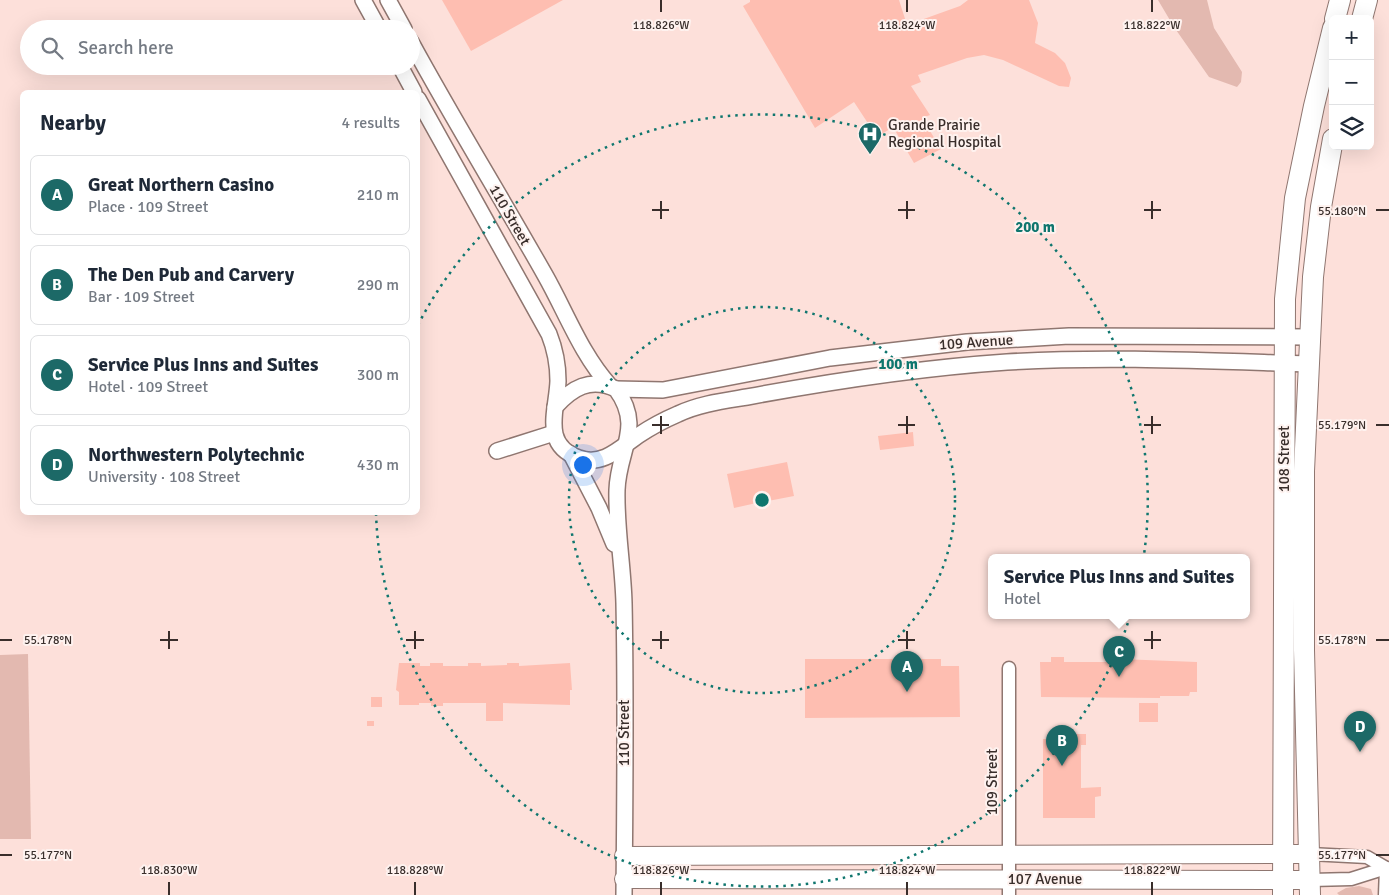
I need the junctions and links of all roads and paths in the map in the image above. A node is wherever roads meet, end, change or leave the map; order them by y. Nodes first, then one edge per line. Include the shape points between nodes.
1 (363, 0) edge
2 (388, 0) edge
3 (1340, 0) edge
4 (1367, 0) edge
5 (1336, 15) edge
6 (1363, 15) edge
7 (374, 20) edge
8 (399, 20) edge
9 (1329, 44) edge
10 (420, 58) edge
11 (405, 75) edge
12 (413, 90) edge
13 (420, 102) edge
14 (1331, 150) edge
15 (1284, 336) junction
16 (1310, 336) junction
17 (1284, 363) junction
18 (1309, 364) junction
19 (613, 387) junction
20 (555, 407) junction
21 (554, 433) junction
22 (627, 443) junction
23 (497, 451) dead end
24 (571, 454) junction
25 (623, 572) junction
26 (1009, 668) dead end
27 (834, 854) junction
28 (1008, 854) junction
29 (1283, 854) junction
30 (1310, 854) junction
31 (624, 856) junction
32 (1386, 868) junction
33 (624, 887) edge
34 (1009, 887) edge
35 (1283, 887) edge
36 (1310, 887) edge
37 (1385, 895) edge

1 - 7 street
2 - 8 street
3 - 5 main road
4 - 6 main road
9 - 15 main road, 108 Street via 1295,198
10 - 19 street, 110 Street via 581,344 599,374
11 - 12 street
13 - 20 street, 110 Street via 549,334 558,370
14 - 16 main road, 108 Street via 1316,244
15 - 16 street, 109 Avenue
15 - 17 main road, 108 Street
15 - 19 street, 109 Avenue via 1069,336 967,342 830,358 677,388
16 - 18 main road, 108 Street
17 - 18 street, 109 Avenue
17 - 22 street, 109 Avenue via 1061,360 929,369 712,403 679,413
17 - 29 main road, 108 Street
18 - 30 main road, 108 Street via 1304,471 1304,650
19 - 20 street via 595,383 582,385 570,391
19 - 22 street via 628,410
20 - 21 street
21 - 23 street
21 - 24 street
22 - 24 street via 602,458 580,459
22 - 25 street, 110 Street via 617,482
24 - 25 street, 110 Street via 610,531
25 - 31 street, 110 Street
26 - 28 street, 109 Street
27 - 28 main road, 107 Avenue
27 - 31 main road, 107 Avenue
27 - 33 main road via 798,862 655,865 646,867
28 - 29 main road, 107 Avenue
28 - 34 street, 109 Street
29 - 30 main road, 107 Avenue
29 - 35 main road, 108 Street
30 - 32 street via 1367,857
30 - 36 main road, 108 Street
31 - 33 street, 110 Street
32 - 36 street, 107 Avenue
32 - 37 street
33 - 34 main road, 107 Avenue
34 - 35 main road, 107 Avenue
35 - 36 main road, 107 Avenue

